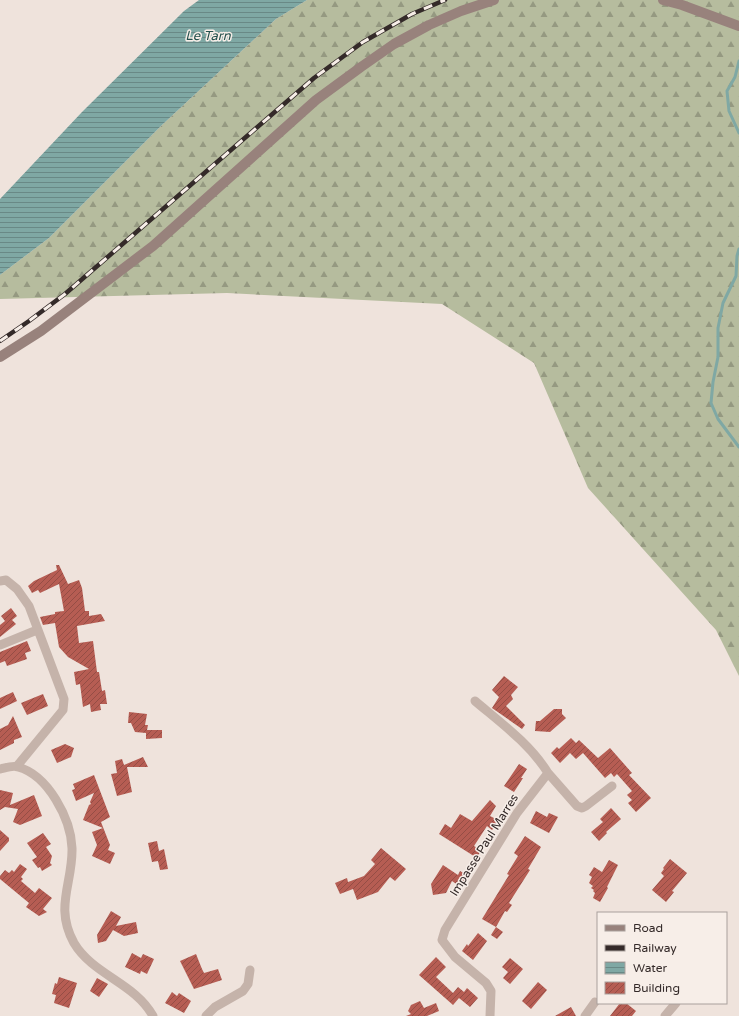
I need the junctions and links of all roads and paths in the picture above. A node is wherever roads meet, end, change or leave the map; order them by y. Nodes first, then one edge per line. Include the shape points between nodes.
1 (494, 0) edge
2 (664, 0) edge
3 (739, 26) edge
4 (0, 357) edge
5 (0, 581) edge
6 (37, 630) junction
7 (0, 645) edge
8 (475, 701) dead end
9 (17, 766) junction
10 (0, 769) edge
11 (548, 773) junction
12 (612, 786) dead end
13 (250, 970) dead end
14 (595, 1002) dead end
15 (675, 1004) edge
16 (153, 1016) edge
17 (206, 1016) edge
18 (484, 1016) edge
19 (492, 1016) edge
20 (585, 1016) edge
21 (665, 1016) edge

1 - 4 main road via 429,25 361,66 316,100 153,246 41,331
2 - 3 main road
5 - 6 street via 6,580 17,589 29,606
6 - 7 street
6 - 9 street via 64,698 63,710
8 - 11 street via 529,748
9 - 10 street
9 - 16 street via 33,774 47,787 55,797 69,830 72,848 65,900 66,924 74,942 81,954 132,992
11 - 12 street via 577,806 582,808
11 - 19 street, Impasse Paul Marres via 517,813 445,930 442,940 455,956 486,983 491,991
13 - 17 street via 248,984 243,991 215,1007
14 - 20 street
15 - 21 street
18 - 19 street

